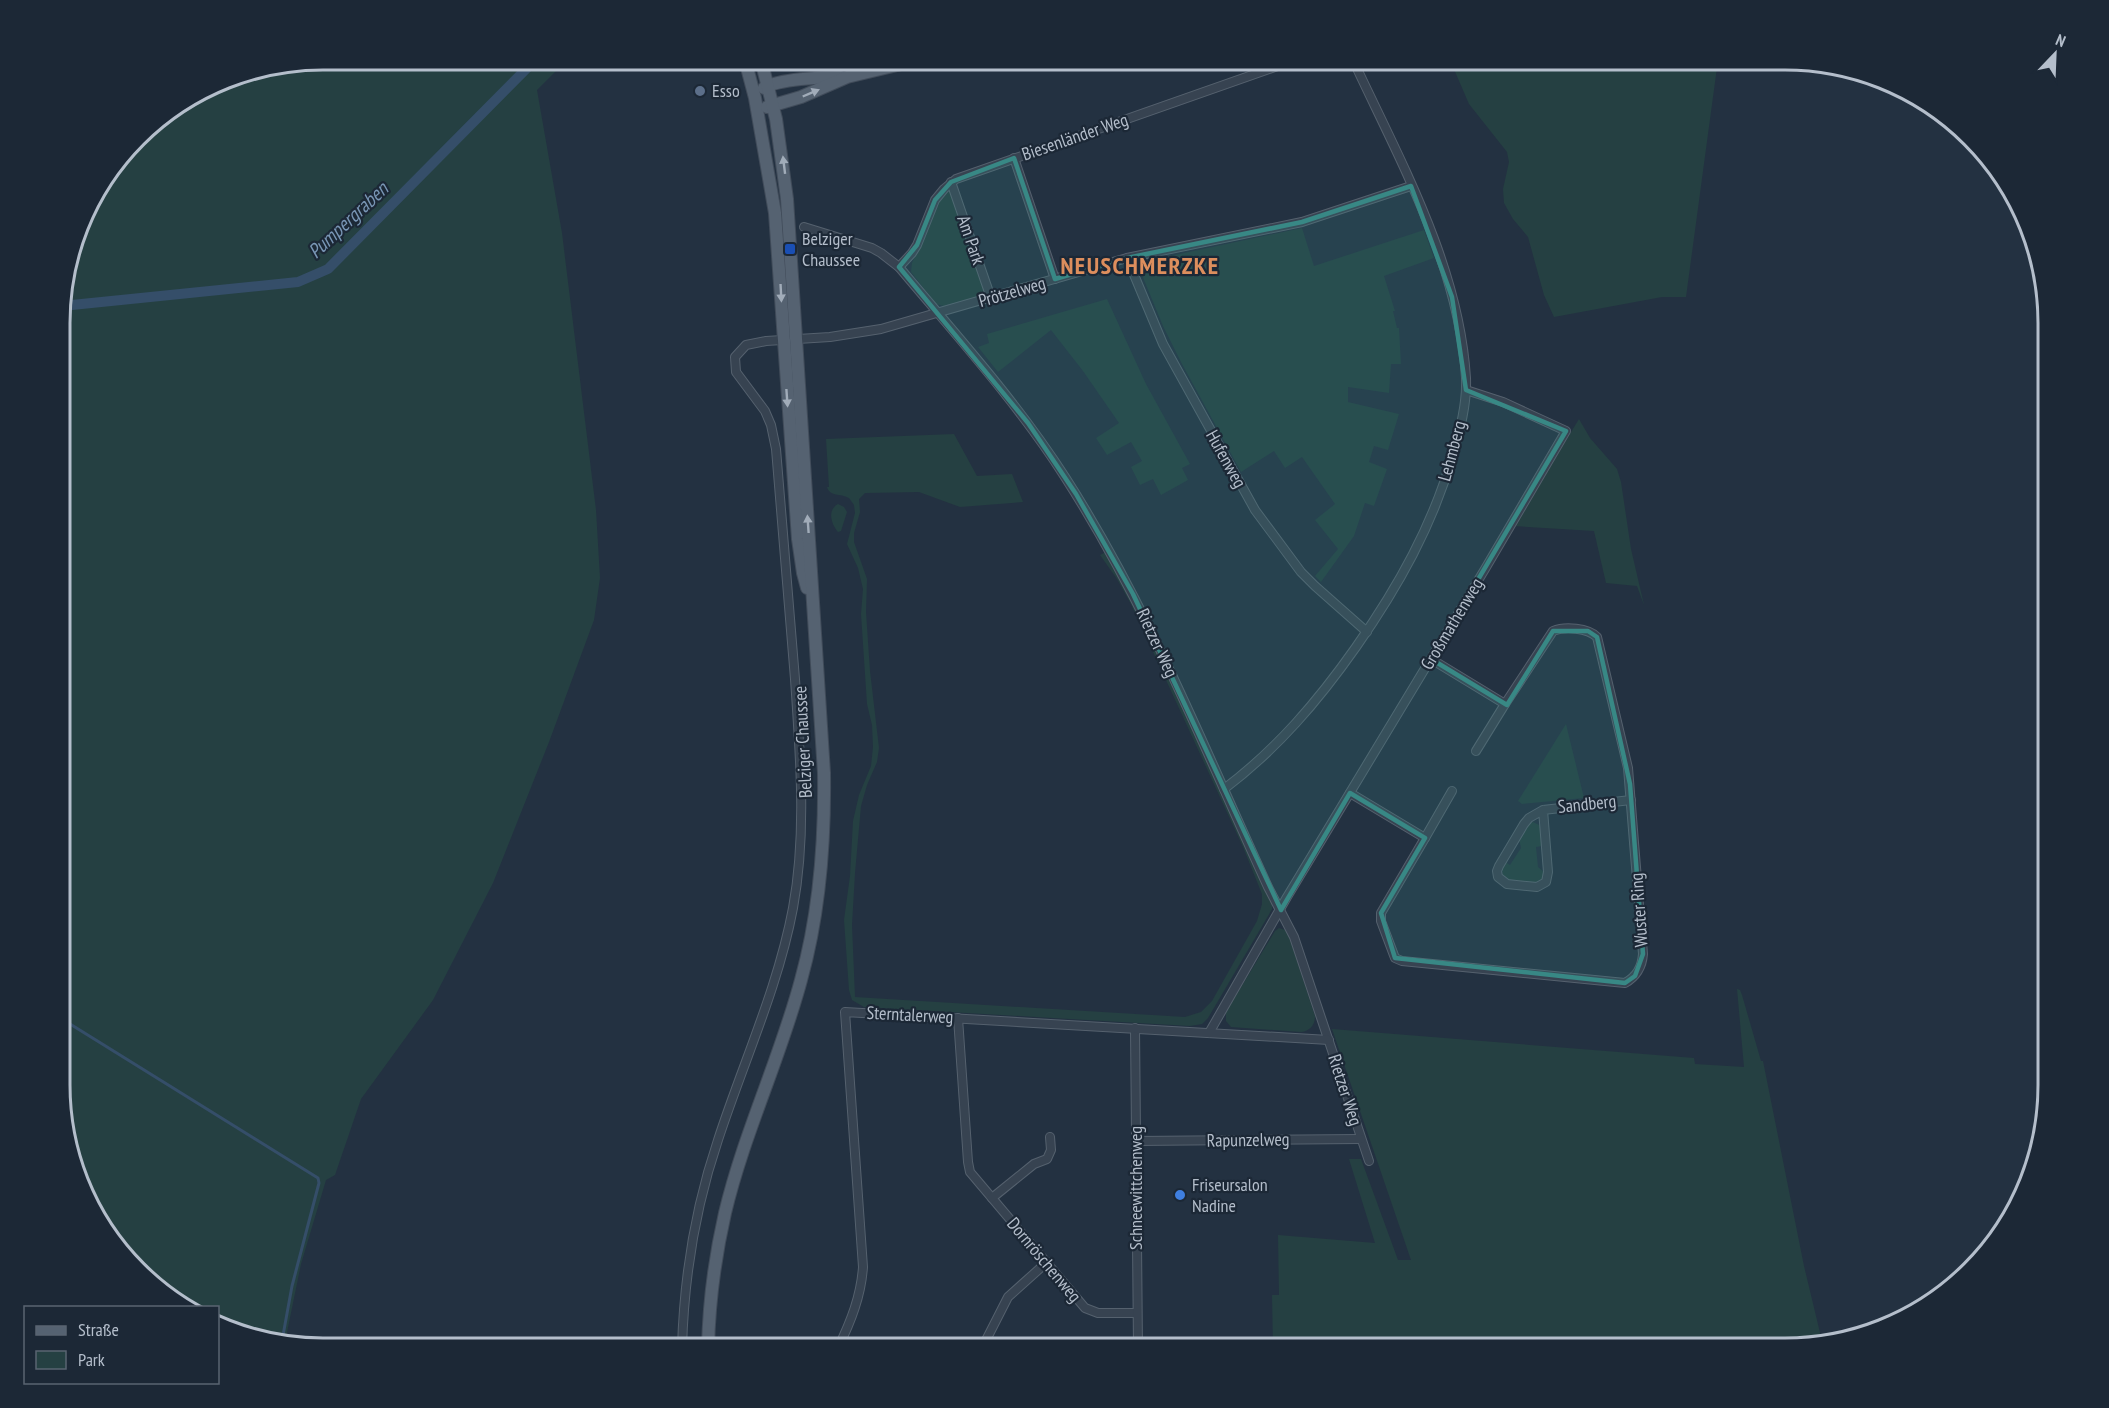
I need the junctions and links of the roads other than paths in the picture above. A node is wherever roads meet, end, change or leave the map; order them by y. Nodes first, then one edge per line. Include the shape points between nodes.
1 (748, 70) edge
2 (764, 70) edge
3 (876, 70) edge
4 (1266, 70) edge
5 (1358, 70) edge
6 (847, 77) junction
7 (768, 85) junction
8 (756, 103) junction
9 (773, 106) junction
10 (1014, 158) junction
11 (951, 182) junction
12 (1411, 186) junction
13 (804, 227) dead end
14 (1127, 258) junction
15 (899, 267) junction
16 (1055, 279) junction
17 (991, 298) junction
18 (937, 313) junction
19 (790, 340) junction
20 (1466, 390) junction
21 (1367, 632) junction
22 (1431, 659) junction
23 (1505, 704) junction
24 (1476, 751) dead end
25 (1224, 789) junction
26 (1452, 791) dead end
27 (1350, 792) junction
28 (1631, 800) junction
29 (1543, 810) junction
30 (1425, 838) junction
31 (1281, 910) junction
32 (958, 1018) junction
33 (1135, 1028) junction
34 (1209, 1033) junction
35 (1329, 1040) junction
36 (1050, 1137) dead end
37 (1360, 1138) junction
38 (1136, 1142) junction
39 (1369, 1161) dead end
40 (992, 1198) junction
41 (1047, 1262) junction
42 (1137, 1313) junction
43 (683, 1338) edge
44 (709, 1338) edge
45 (842, 1338) edge
46 (987, 1338) edge
47 (1138, 1338) edge

1 - 8 main road, Belziger Chaussee
2 - 7 main road, Belziger Chaussee
3 - 6 main road
4 - 10 street, Biesenländer Weg
5 - 12 street, Lehmberg
6 - 7 main road
9 -> 6 main road
7 - 8 main road
7 - 9 main road, Belziger Chaussee
8 - 9 main road
8 -> 19 main road, Belziger Chaussee via 775,213
19 -> 9 main road, Belziger Chaussee via 787,199
10 - 11 street, Biesenländer Weg
10 - 16 street
11 - 15 street, Biesenländer Weg via 935,200 917,245
11 - 17 street, Am Park
12 - 14 street, Prötzelweg via 1292,225
12 - 20 street, Lehmberg via 1452,297
13 - 15 street, Rietzer Weg via 872,248
14 - 16 street, Prötzelweg
14 - 21 street, Hufenweg via 1163,345 1255,510 1301,572
15 - 18 street, Rietzer Weg
16 - 17 street, Prötzelweg
17 - 18 street, Prötzelweg
18 - 19 street, Prötzelweg via 856,334
18 - 25 street, Rietzer Weg via 1028,423 1076,494 1130,587
19 - 43 street, Prötzelweg via 746,345 735,357 735,366 765,411 776,449 800,746 798,876 777,972 717,1141 699,1205 685,1289
19 - 44 main road, Belziger Chaussee via 824,773 820,880 813,932 794,1005 726,1211 714,1269
20 - 21 street, Lehmberg via 1458,435 1434,513
20 - 22 street, Großmathenweg via 1566,431
21 - 25 street, Lehmberg via 1295,725
22 - 23 street
22 - 27 street, Großmathenweg
23 - 24 street, Wuster Ring
23 - 28 street, Wuster Ring via 1553,631 1562,628 1592,632 1598,640 1625,754
25 - 31 street, Rietzer Weg
26 - 30 street, Wuster Ring
27 - 30 street
27 - 31 street, Großmathenweg
28 - 29 street, Sandberg
28 - 30 street, Wuster Ring via 1643,954 1640,969 1625,983 1395,958 1381,913
29 - 29 street, Sandberg via 1546,882 1537,887 1502,882 1499,866 1524,824
31 - 34 street
31 - 35 street, Rietzer Weg
32 - 33 street, Sterntalerweg
32 - 40 street, Dornröschenweg via 968,1162 970,1172
32 - 45 street, Sterntalerweg via 845,1012 863,1267 858,1302
33 - 34 street, Sterntalerweg
33 - 38 street, Schneewittchenweg
34 - 35 street, Sterntalerweg
35 - 37 street, Rietzer Weg
36 - 40 street via 1047,1159 1034,1164
37 - 38 street, Rapunzelweg
37 - 39 street, Rietzer Weg
38 - 42 street, Schneewittchenweg
40 - 41 street, Dornröschenweg
41 - 42 street, Dornröschenweg via 1089,1310
41 - 46 street via 1008,1297
42 - 47 street, Schneewittchenweg

